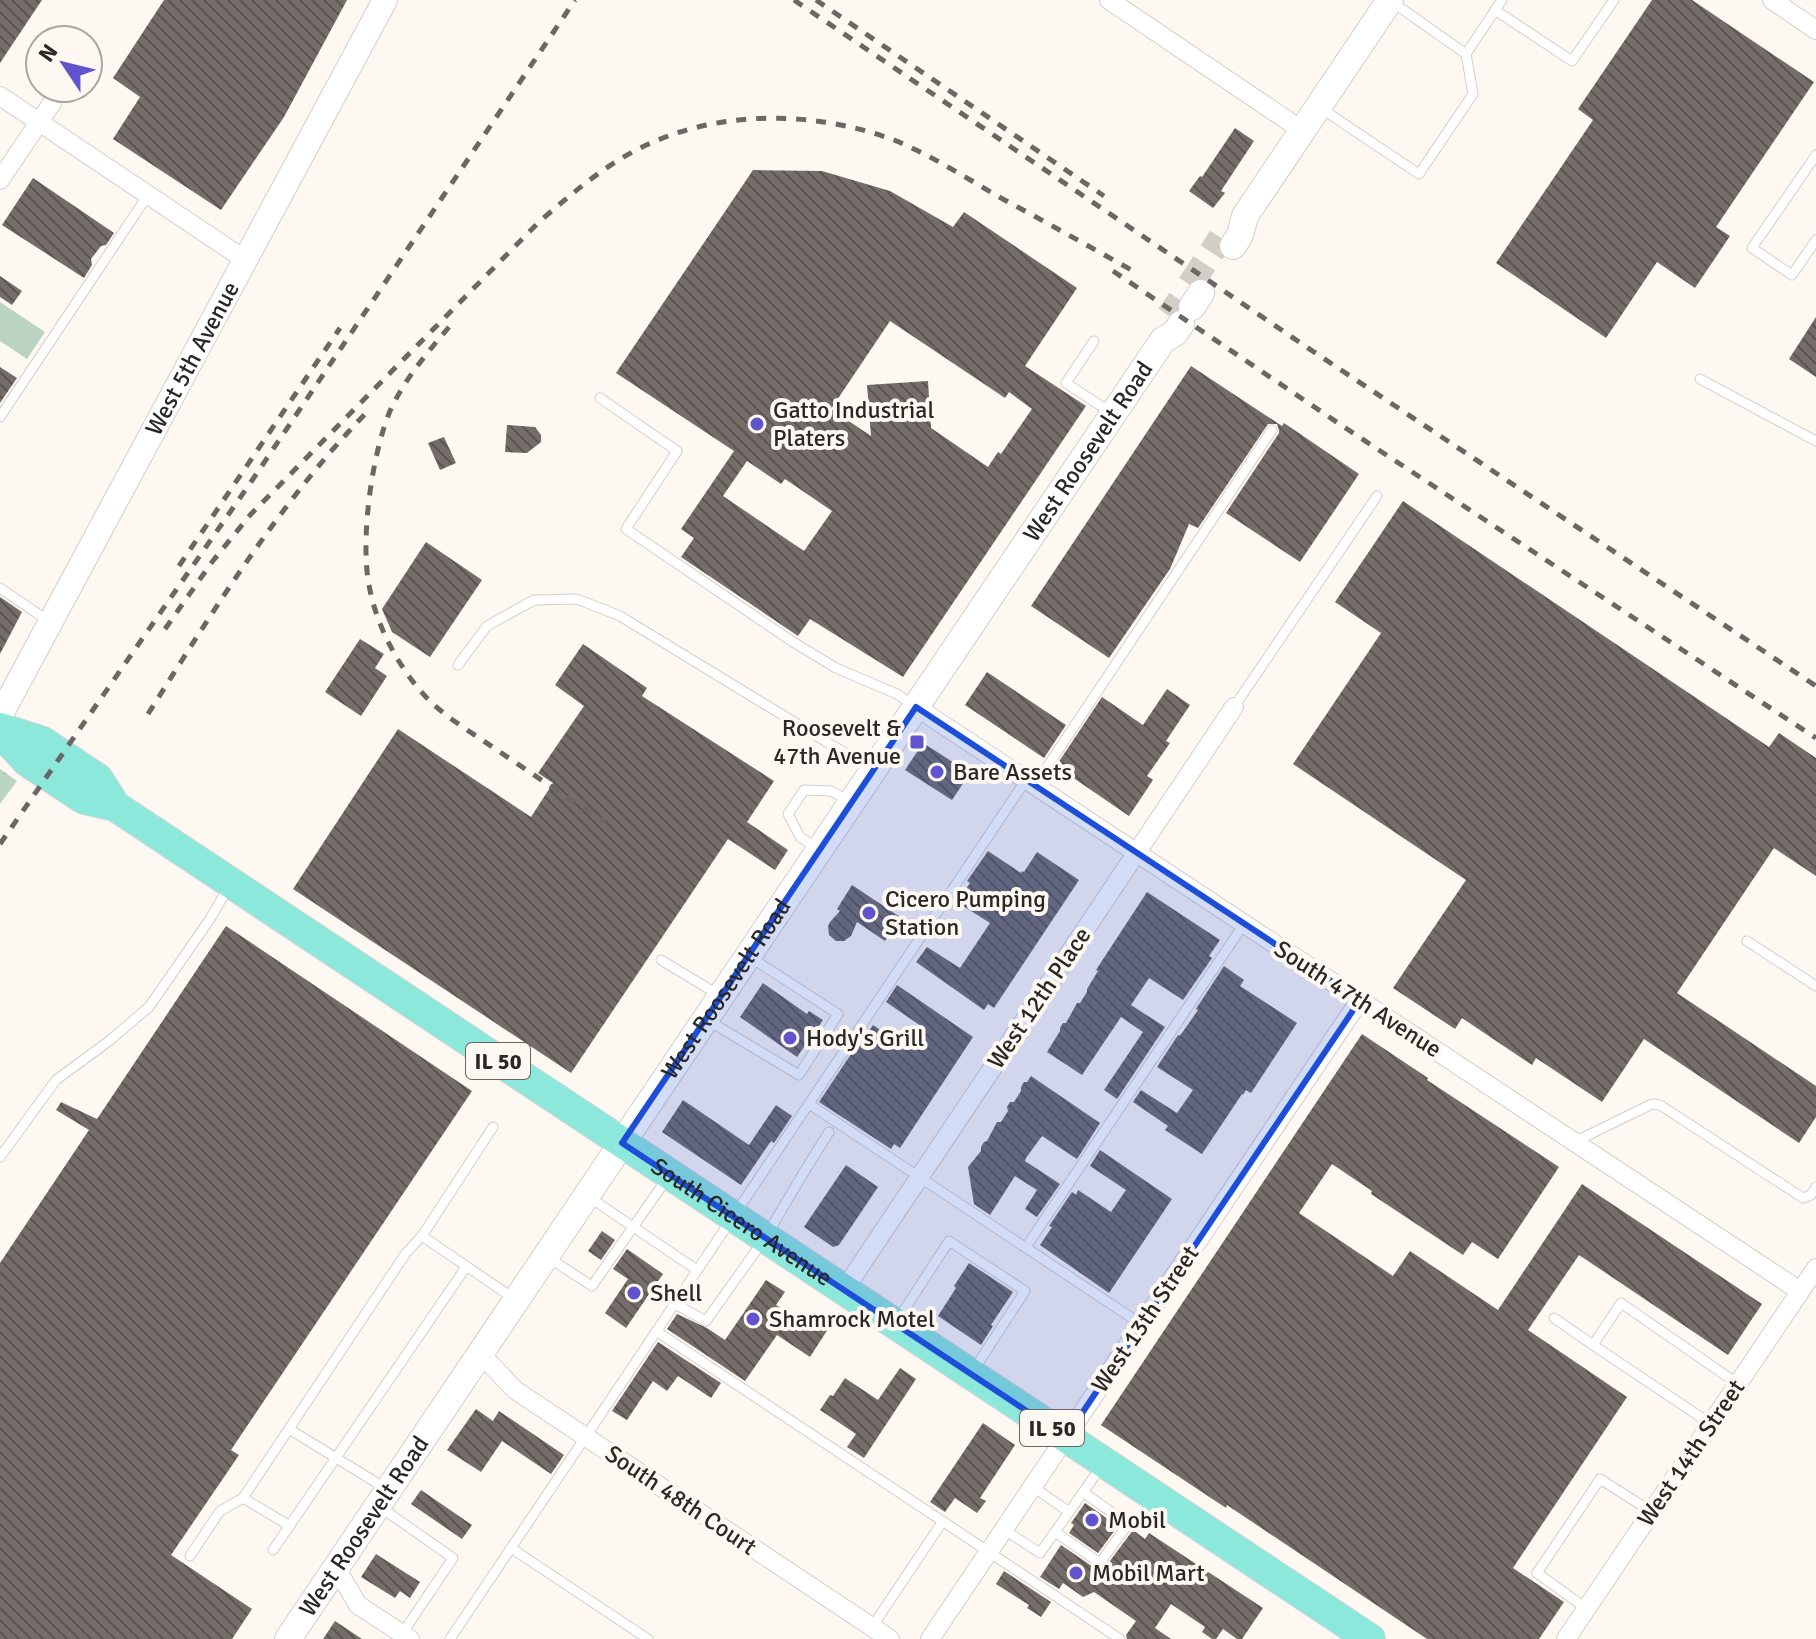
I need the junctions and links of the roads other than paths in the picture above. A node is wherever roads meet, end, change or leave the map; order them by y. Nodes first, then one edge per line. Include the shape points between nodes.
1 (385, 0) edge
2 (1109, 0) edge
3 (1390, 0) edge
4 (1502, 0) edge
5 (1614, 0) edge
6 (1772, 0) edge
7 (1495, 10) junction
8 (1816, 30) edge
9 (1466, 54) junction
10 (0, 96) edge
11 (51, 104) edge
12 (1319, 107) junction
13 (39, 122) junction
14 (1303, 131) junction
15 (1816, 155) edge
16 (0, 180) edge
17 (148, 195) junction
18 (1816, 240) edge
19 (1227, 242) tunnel mouth
20 (244, 259) junction
21 (1182, 309) tunnel mouth
22 (1094, 341) dead end
23 (1700, 379) dead end
24 (600, 398) dead end
25 (1113, 414) junction
26 (0, 417) edge
27 (1272, 430) dead end
28 (1816, 441) edge
29 (1377, 496) dead end
30 (0, 588) edge
31 (50, 622) junction
32 (458, 665) dead end
33 (916, 707) junction
34 (1234, 707) joint
35 (0, 716) edge
36 (0, 730) edge
37 (873, 770) junction
38 (1031, 782) junction
39 (852, 802) junction
40 (820, 850) junction
41 (1136, 852) junction
42 (231, 883) junction
43 (1244, 924) junction
44 (1747, 941) dead end
45 (748, 956) junction
46 (661, 960) dead end
47 (1816, 986) edge
48 (722, 996) junction
49 (1360, 1000) junction
50 (706, 1019) junction
51 (809, 1104) junction
52 (493, 1127) dead end
53 (829, 1132) dead end
54 (1574, 1142) junction
55 (622, 1143) junction
56 (0, 1157) edge
57 (670, 1175) junction
58 (920, 1177) junction
59 (1816, 1187) edge
60 (587, 1195) junction
61 (733, 1217) junction
62 (634, 1226) junction
63 (422, 1236) junction
64 (765, 1238) junction
65 (1026, 1247) junction
66 (546, 1256) junction
67 (466, 1267) junction
68 (1816, 1268) edge
69 (697, 1270) junction
70 (844, 1290) junction
71 (1800, 1291) junction
72 (516, 1300) junction
73 (675, 1304) junction
74 (1554, 1318) dead end
75 (895, 1324) junction
76 (1141, 1324) junction
77 (656, 1331) junction
78 (1593, 1345) junction
79 (480, 1353) junction
80 (971, 1375) junction
81 (1738, 1384) junction
82 (1711, 1424) junction
83 (289, 1429) junction
84 (585, 1437) junction
85 (1066, 1437) junction
86 (336, 1460) junction
87 (1104, 1463) junction
88 (1032, 1486) junction
89 (1083, 1492) junction
90 (243, 1498) junction
91 (383, 1498) junction
92 (1069, 1512) junction
93 (1652, 1512) junction
94 (943, 1521) junction
95 (290, 1526) junction
96 (1003, 1529) junction
97 (1055, 1532) junction
98 (511, 1548) junction
99 (273, 1550) dead end
100 (989, 1551) junction
101 (190, 1556) dead end
102 (336, 1568) junction
103 (1587, 1609) junction
104 (872, 1627) junction
105 (406, 1636) edge
106 (288, 1639) edge
107 (450, 1639) edge
108 (648, 1639) edge
109 (890, 1639) edge
110 (930, 1639) edge
111 (1120, 1639) edge
112 (1370, 1639) edge
113 (1566, 1639) edge

1 - 20 street, West 5th Avenue
2 - 14 street
3 - 9 lane
3 - 12 main road
4 - 7 lane
5 - 7 lane via 1572,61
6 - 8 street
7 - 9 lane
9 - 12 lane via 1473,94 1419,174
10 - 13 street
11 - 13 street
12 - 14 main road
13 - 16 street
13 - 17 street
14 - 19 main road via 1245,216 1228,227
15 - 18 lane via 1752,248 1792,275
17 - 20 street
17 - 26 lane
20 - 31 street, West 5th Avenue
21 - 25 main road, West Roosevelt Road
22 - 25 lane via 1066,383
23 - 28 lane
24 - 33 lane via 677,451 626,529 793,642
25 - 33 main road, West Roosevelt Road
27 - 38 lane
29 - 34 lane
30 - 31 lane
31 - 35 street, West 5th Avenue
32 - 37 lane via 487,626 534,600 577,599 620,616
33 - 37 main road, West Roosevelt Road
33 - 38 street, South 47th Avenue
34 - 41 street, West 12th Place
36 - 42 main road, South Cicero Avenue / IL 50 via 43,742 98,779 115,806
37 - 39 main road, West Roosevelt Road
38 - 41 street, South 47th Avenue
38 - 51 lane
39 - 40 main road, West Roosevelt Road
39 - 40 lane via 831,791 804,790 788,814 800,837
40 - 45 main road, West Roosevelt Road
41 - 43 street, South 47th Avenue
41 - 58 street, West 12th Place
42 - 55 main road, South Cicero Avenue / IL 50
42 - 56 lane via 149,1007 56,1080
43 - 49 street, South 47th Avenue
43 - 65 lane
44 - 47 lane
45 - 48 main road, West Roosevelt Road
45 - 50 lane via 838,1014 799,1075
46 - 48 lane
48 - 50 main road, West Roosevelt Road
49 - 54 street, South 47th Avenue
49 - 76 street, West 13th Street
50 - 55 main road, West Roosevelt Road
51 - 58 lane
51 - 61 lane
52 - 63 lane
53 - 64 lane
54 - 59 lane via 1652,1104 1660,1105 1803,1198
54 - 71 street, South 47th Avenue
55 - 57 main road, South Cicero Avenue / IL 50
55 - 60 main road, West Roosevelt Road
57 - 61 main road, South Cicero Avenue / IL 50
57 - 62 lane
58 - 65 lane
58 - 70 street, West 12th Place
60 - 62 lane
60 - 66 main road, West Roosevelt Road
61 - 64 main road, South Cicero Avenue / IL 50
61 - 69 lane
62 - 66 lane via 592,1286
62 - 69 lane
63 - 67 lane
63 - 83 lane
64 - 70 main road, South Cicero Avenue / IL 50
64 - 73 lane via 706,1321
65 - 76 lane
66 - 72 main road, West Roosevelt Road
67 - 72 lane
67 - 86 lane
68 - 71 street, West 14th Street
69 - 73 lane
70 - 75 main road, South Cicero Avenue / IL 50
71 - 81 street, West 14th Street
72 - 79 main road, West Roosevelt Road
73 - 77 lane
74 - 78 lane
75 - 80 main road, South Cicero Avenue / IL 50
75 - 80 lane via 949,1241 1025,1291
76 - 85 street, West 13th Street
77 - 84 lane
77 - 94 lane
78 - 81 lane via 1621,1303
78 - 82 lane
79 - 84 street, South 48th Court via 515,1390
79 - 91 main road, West Roosevelt Road
80 - 85 main road, South Cicero Avenue / IL 50
81 - 82 street, West 14th Street
82 - 93 street, West 14th Street
83 - 86 lane
83 - 90 lane
84 - 98 lane
84 - 104 street, South 48th Court
85 - 87 main road, South Cicero Avenue / IL 50
85 - 88 street, West 13th Street
86 - 91 lane
86 - 95 lane
87 - 89 lane
87 - 112 main road, South Cicero Avenue / IL 50
88 - 92 lane
88 - 96 street, West 13th Street
89 - 92 lane
89 - 97 lane via 1128,1524 1100,1563
90 - 95 lane
90 - 101 lane via 220,1511
91 - 102 main road, West Roosevelt Road
91 - 105 lane via 453,1558
92 - 97 lane
93 - 103 street, West 14th Street
93 - 103 lane via 1600,1479 1537,1573
94 - 100 lane
94 - 104 lane
95 - 99 lane
96 - 97 lane via 1040,1553
96 - 100 street, West 13th Street
98 - 107 lane
98 - 108 lane
100 - 110 street, West 13th Street
100 - 111 lane
102 - 105 street via 358,1605
102 - 106 main road, West Roosevelt Road
103 - 113 street, West 14th Street
104 - 109 street, South 48th Court

